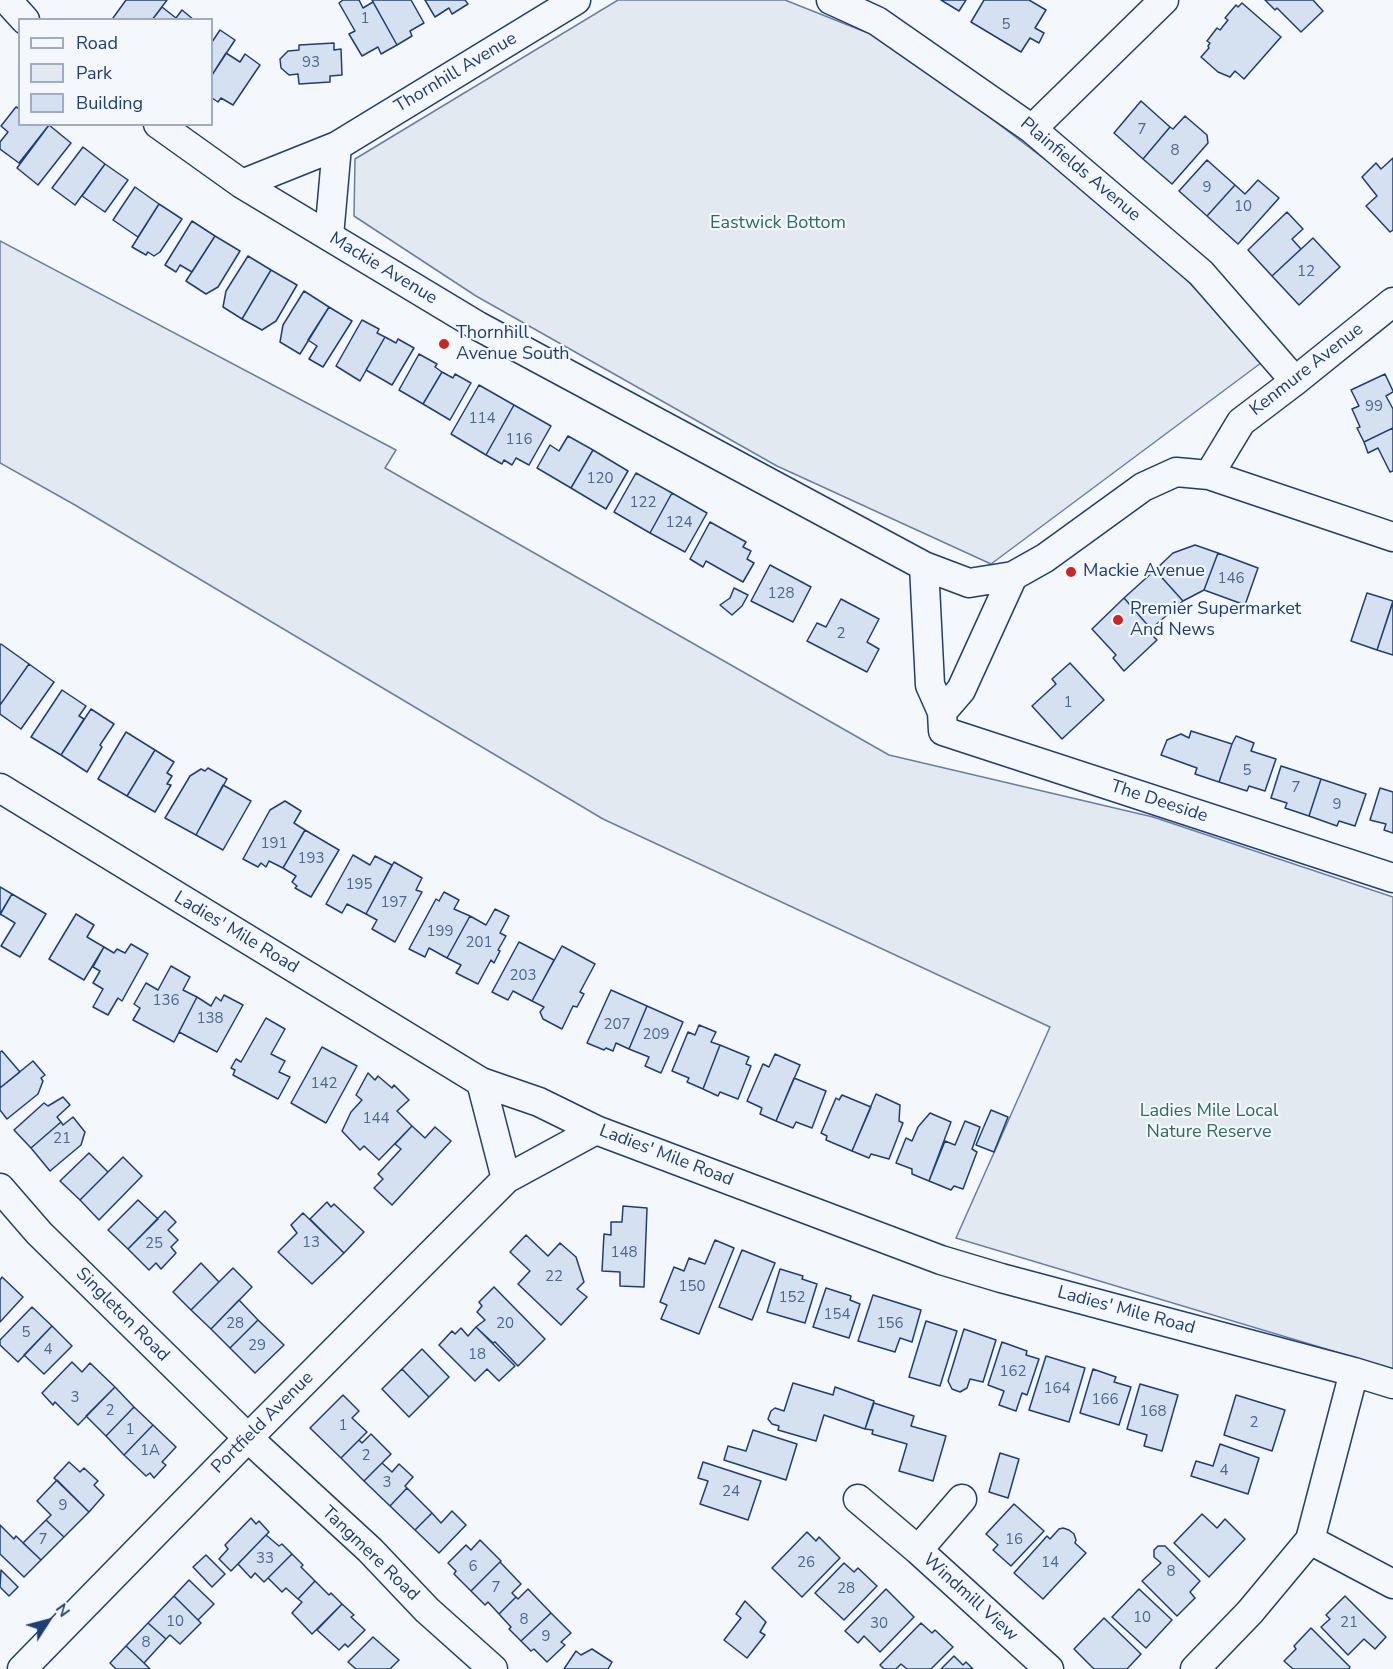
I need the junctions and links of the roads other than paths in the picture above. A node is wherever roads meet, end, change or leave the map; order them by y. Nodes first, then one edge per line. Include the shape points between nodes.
1 (7, 0) edge
2 (576, 0) edge
3 (831, 0) edge
4 (1164, 0) edge
5 (23, 18) edge
6 (161, 126) edge
7 (1032, 129) junction
8 (337, 146) junction
9 (242, 184) junction
10 (328, 236) junction
11 (1393, 302) edge
12 (1295, 381) junction
13 (1209, 475) junction
14 (1393, 537) edge
15 (924, 566) junction
16 (1013, 576) junction
17 (942, 712) junction
18 (0, 788) edge
19 (1393, 878) edge
20 (481, 1082) junction
21 (596, 1130) junction
22 (506, 1179) junction
23 (0, 1188) edge
24 (1354, 1372) junction
25 (1393, 1384) edge
26 (248, 1438) junction
27 (858, 1499) dead end
28 (962, 1499) dead end
29 (1310, 1540) junction
30 (918, 1550) junction
31 (1393, 1584) edge
32 (22, 1669) edge
33 (493, 1669) edge
34 (1048, 1669) edge
35 (1195, 1669) edge

1 - 5 street
2 - 8 street, Thornhill Avenue
3 - 7 street, Plainfields Avenue via 877,21
4 - 7 street
6 - 9 street, Mackie Avenue
7 - 12 street, Plainfields Avenue via 1201,273
8 - 9 street, Thornhill Avenue
8 - 10 street
9 - 10 street, Mackie Avenue
10 - 15 street, Mackie Avenue via 478,326
11 - 12 street, Kenmure Avenue
12 - 13 street, Kenmure Avenue via 1241,422
13 - 14 street, Mackie Avenue
13 - 16 street, Mackie Avenue via 1176,472 1143,487 1045,558
15 - 16 street, Mackie Avenue via 969,583
15 - 17 street, The Deeside via 930,685
16 - 17 street via 961,690
17 - 19 street, The Deeside via 943,731
18 - 20 street, Ladies' Mile Road
20 - 21 street, Ladies' Mile Road via 538,1102
20 - 22 street
21 - 22 street, Portfield Avenue
21 - 24 street, Ladies' Mile Road via 941,1260
22 - 26 street, Portfield Avenue
23 - 26 street, Singleton Road via 39,1233
24 - 25 street, Ladies' Mile Road
24 - 29 street
26 - 32 street, Portfield Avenue
26 - 33 street, Tangmere Road
27 - 30 street, Windmill View
28 - 30 street, Windmill View
29 - 31 street
29 - 35 street via 1250,1612
30 - 34 street, Windmill View

